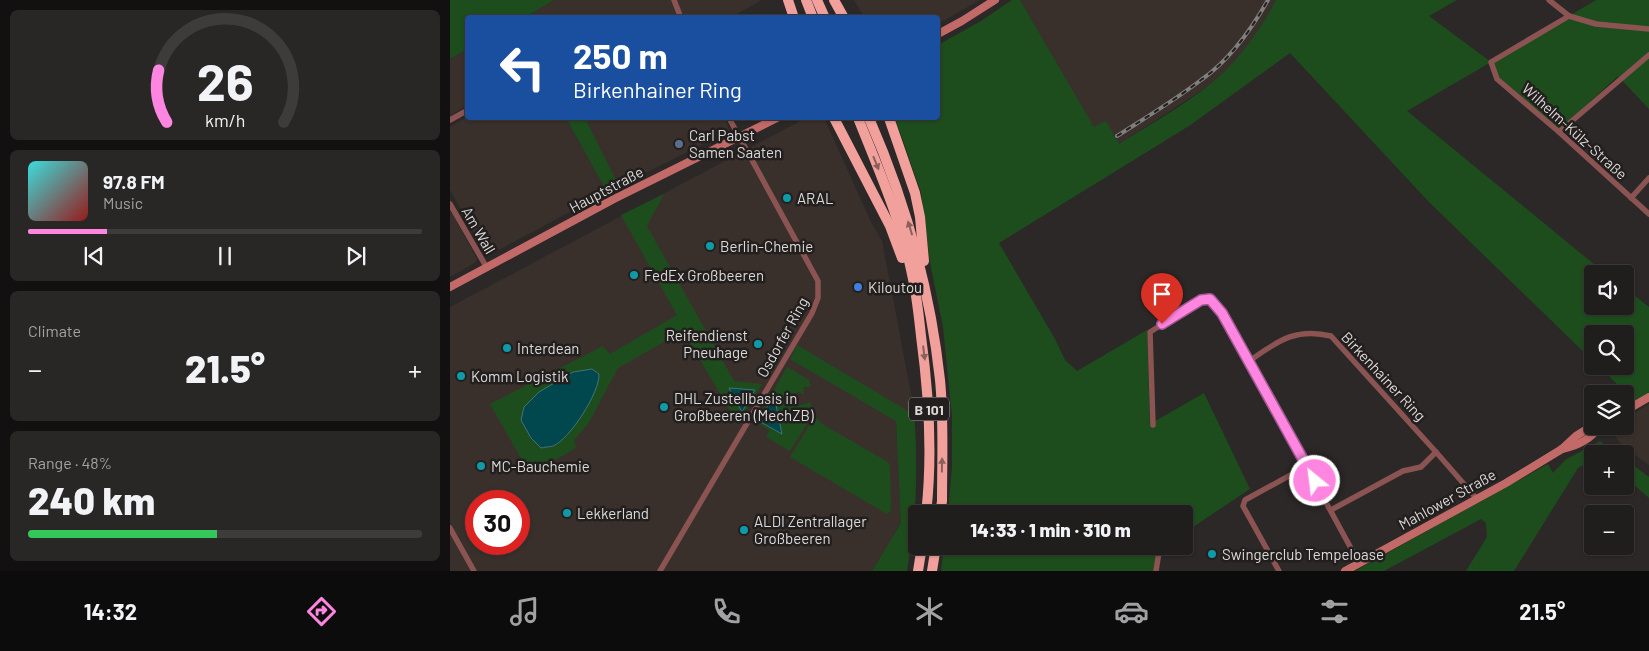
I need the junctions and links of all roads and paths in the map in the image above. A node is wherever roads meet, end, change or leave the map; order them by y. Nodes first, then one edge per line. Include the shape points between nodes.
1 (674, 0) edge
2 (788, 0) edge
3 (806, 0) edge
4 (817, 0) edge
5 (834, 0) edge
6 (995, 0) edge
7 (1550, 0) edge
8 (680, 15) edge
9 (793, 15) edge
10 (812, 15) edge
11 (824, 15) edge
12 (842, 15) edge
13 (1568, 16) junction
14 (1649, 28) edge
15 (940, 33) edge
16 (1649, 55) edge
17 (465, 112) edge
18 (450, 120) edge
19 (730, 120) edge
20 (773, 120) edge
21 (835, 120) edge
22 (859, 120) edge
23 (870, 120) edge
24 (891, 120) edge
25 (1559, 132) junction
26 (740, 137) junction
27 (1649, 178) edge
28 (1631, 198) junction
29 (450, 204) edge
30 (1649, 214) edge
31 (487, 268) junction
32 (923, 274) junction
33 (450, 287) edge
34 (918, 305) junction
35 (1249, 360) junction
36 (1649, 397) edge
37 (1634, 406) edge
38 (1153, 425) dead end
39 (1584, 431) edge
40 (1592, 435) edge
41 (1562, 449) junction
42 (1436, 452) junction
43 (1307, 466) junction
44 (1477, 499) junction
45 (926, 505) edge
46 (941, 505) edge
47 (1332, 510) junction
48 (450, 528) edge
49 (921, 555) edge
50 (935, 555) edge
51 (1159, 555) edge
52 (1359, 563) junction
53 (474, 571) edge
54 (660, 571) edge
55 (918, 571) edge
56 (934, 571) edge
57 (1156, 571) edge
58 (1279, 571) edge
59 (1344, 571) edge

1 - 8 street
2 - 9 highway
3 - 10 highway
4 - 11 highway
5 - 12 highway
6 - 15 street
7 - 13 street
13 - 14 street via 1596,24
13 - 25 street, Wilhelm-Külz-Straße via 1491,62 1497,79
16 - 25 street
17 - 18 street
19 - 26 street, Osdorfer Ring
20 - 26 street, Hauptstraße
21 - 34 highway via 890,226
22 -> 34 highway, B 101 via 901,232
32 -> 23 highway, B 101 via 890,165
24 - 32 highway via 916,193
25 - 28 street, Wilhelm-Külz-Straße
26 - 31 street, Hauptstraße via 614,199
26 - 54 street, Osdorfer Ring via 818,281 818,298
27 - 28 street
28 - 30 street, Wilhelm-Külz-Straße
29 - 31 street, Am Wall
31 - 33 street, Hauptstraße
46 -> 32 highway, B 101 via 940,380
34 -> 45 highway, B 101 via 929,416
35 - 38 street via 1222,313 1210,299 1201,300 1150,332
35 - 42 street, Birkenhainer Ring via 1284,338 1313,334 1331,336
35 - 43 street
36 - 37 street
39 - 41 street, Mahlower Straße
40 - 41 street, Mahlower Straße
41 - 44 street, Mahlower Straße
42 - 44 street, Birkenhainer Ring
42 - 47 street via 1421,467 1403,470
43 - 47 street
43 - 58 street via 1245,500 1243,506
44 - 52 street, Mahlower Straße
47 - 52 street
48 - 53 street
49 - 55 highway
50 - 56 highway
51 - 57 street
52 - 59 street, Mahlower Straße

